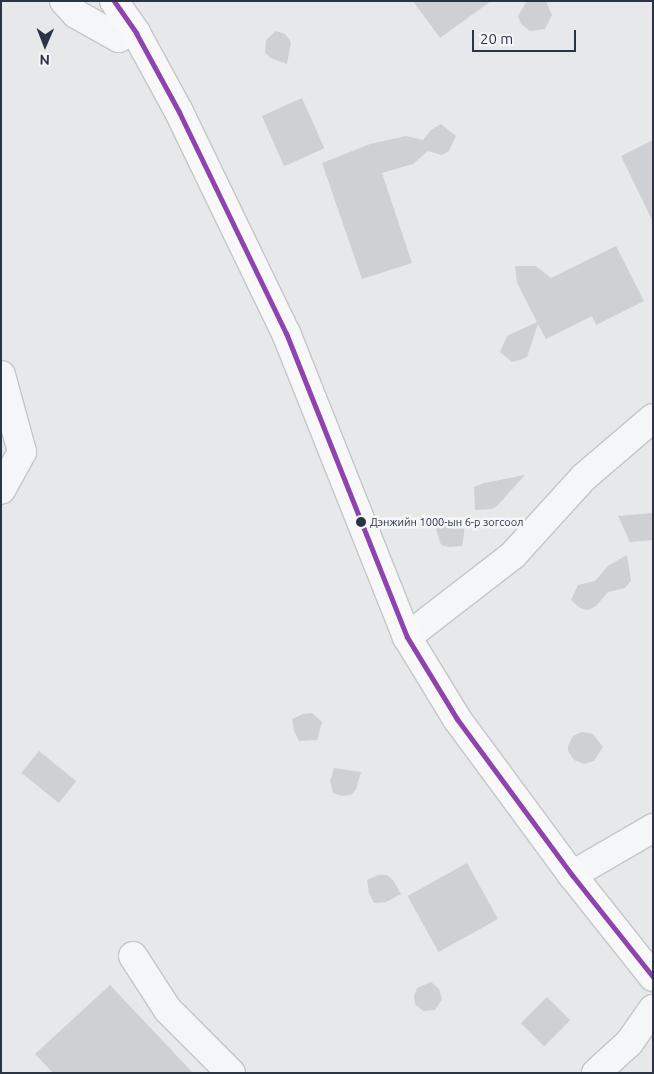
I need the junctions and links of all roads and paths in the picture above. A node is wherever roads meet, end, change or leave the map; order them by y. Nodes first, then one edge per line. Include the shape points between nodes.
1 (64, 1) edge
2 (114, 1) edge
3 (132, 28) junction
4 (1, 375) edge
5 (653, 418) edge
6 (1, 490) edge
7 (407, 637) junction
8 (653, 828) edge
9 (572, 875) junction
10 (133, 956) dead end
11 (653, 977) edge
12 (653, 1009) edge
13 (231, 1073) edge
14 (596, 1073) edge

1 - 3 street via 76,14 119,38
2 - 3 main road
3 - 7 main road via 224,201 286,333
4 - 6 street via 22,452
5 - 7 street via 584,477 513,555
7 - 9 main road via 457,719
8 - 9 street
9 - 11 main road
10 - 13 street via 168,1010
12 - 14 street via 630,1043

